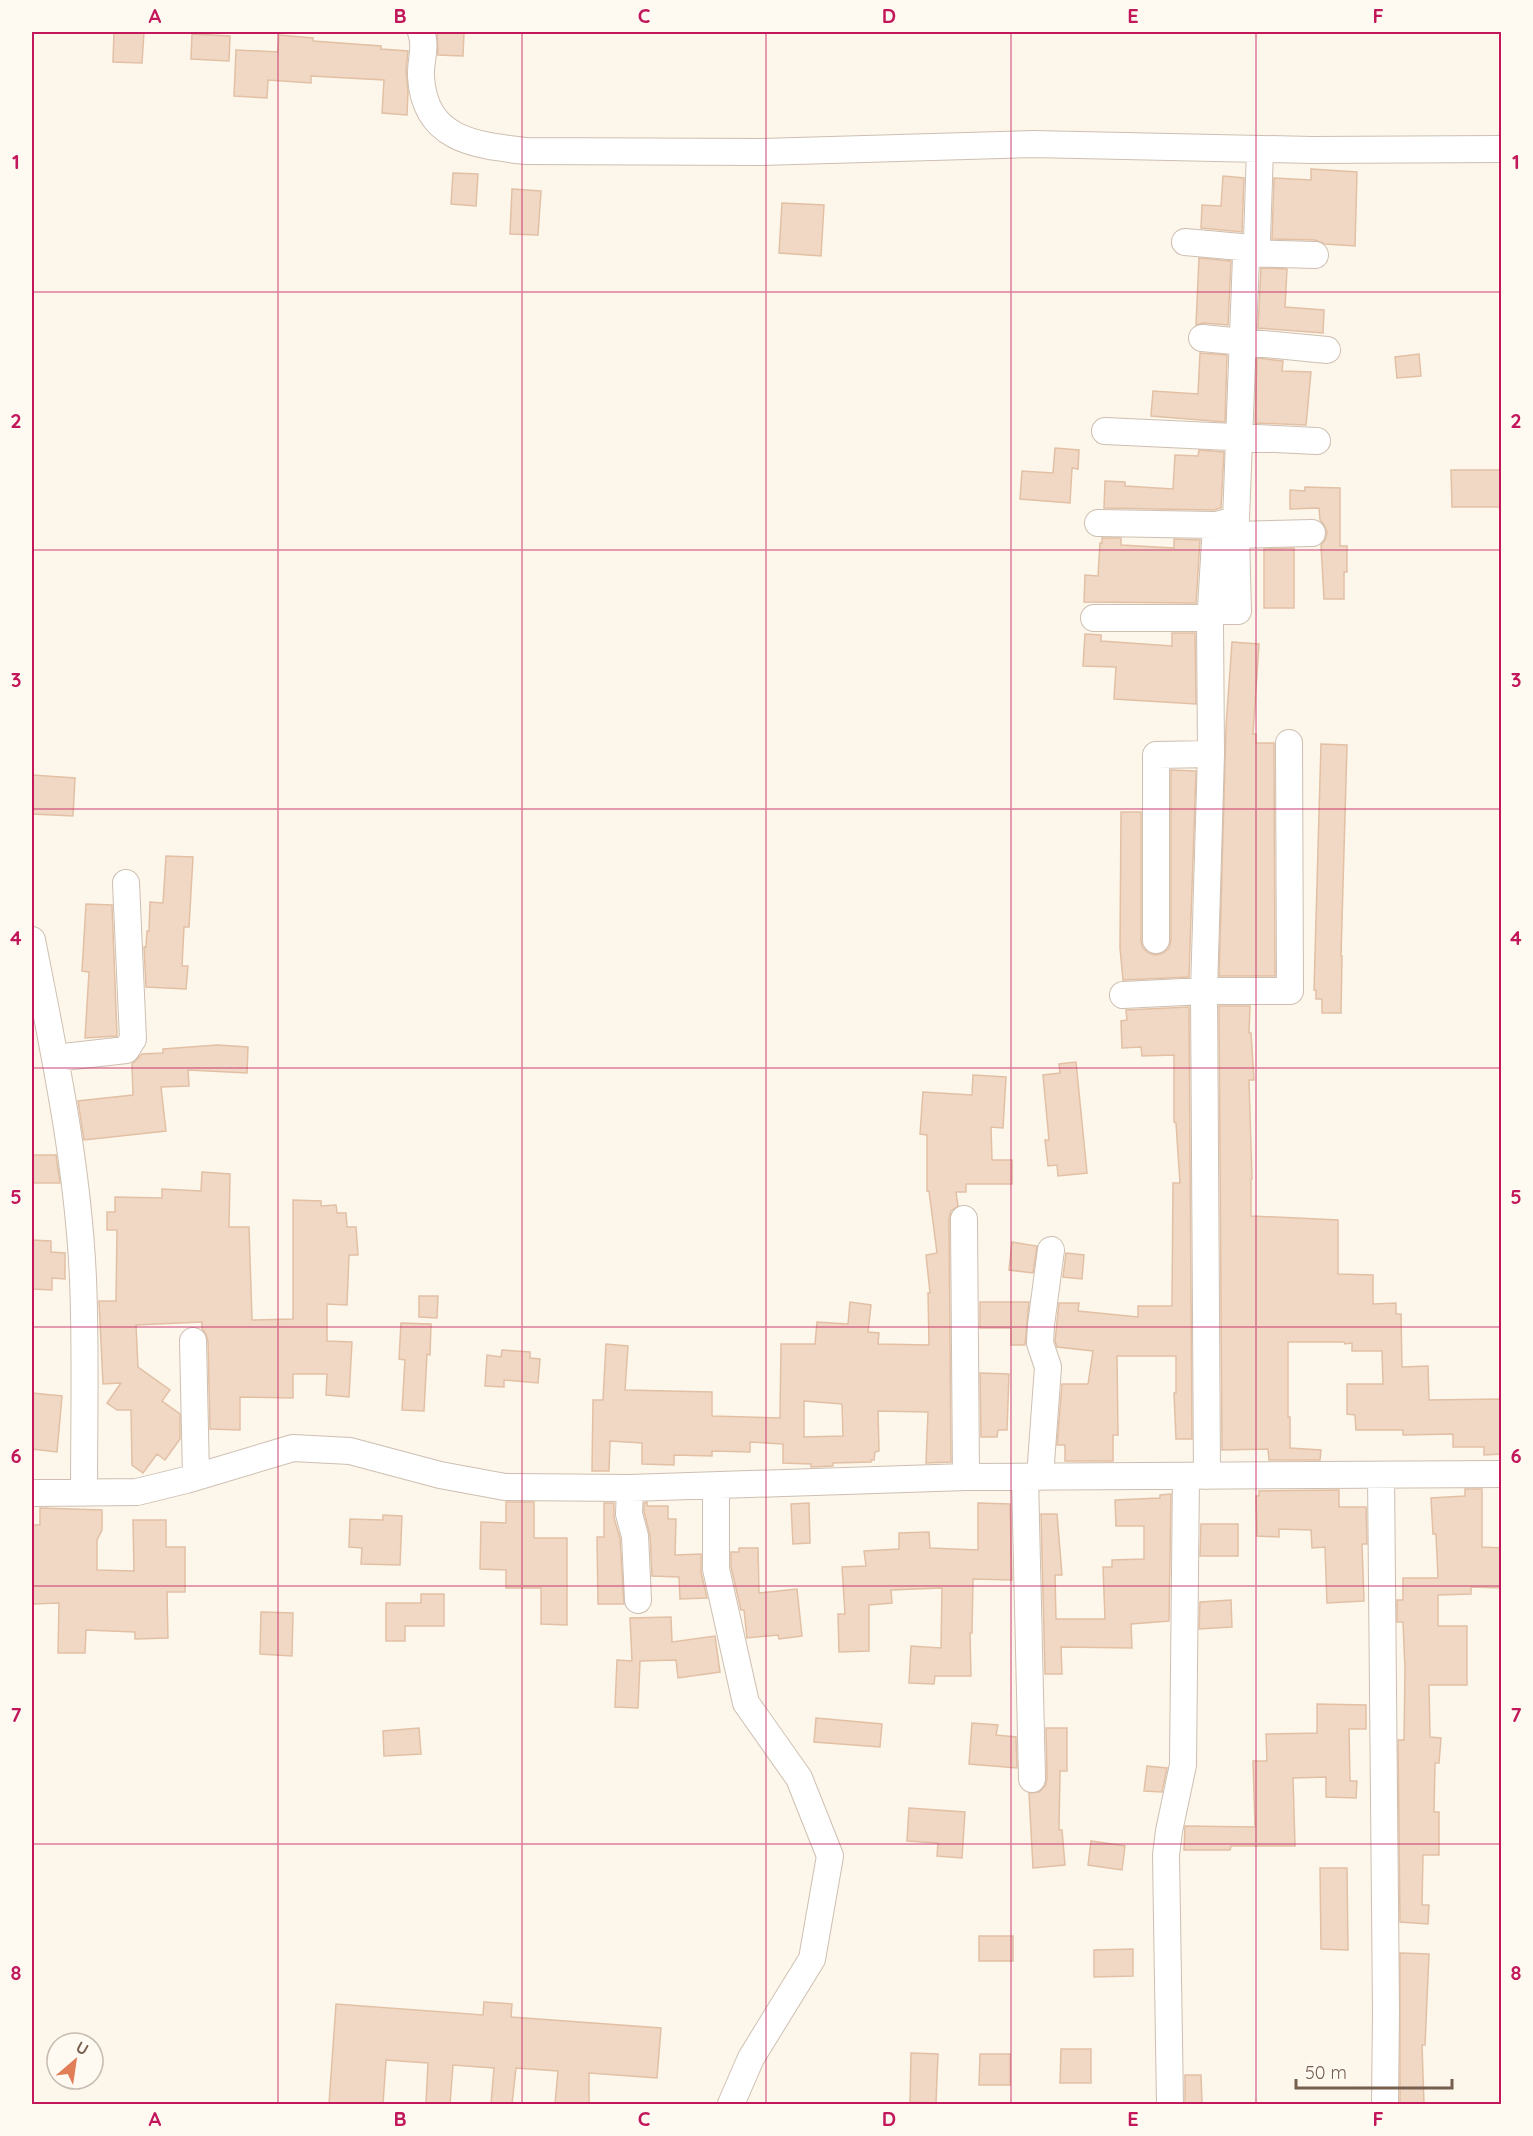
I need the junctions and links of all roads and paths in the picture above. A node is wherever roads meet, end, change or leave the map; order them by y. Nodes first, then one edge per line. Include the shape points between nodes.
1 (421, 32) edge
2 (1260, 149) junction
3 (1502, 149) edge
4 (1185, 242) dead end
5 (1250, 250) junction
6 (1315, 255) dead end
7 (1202, 338) dead end
8 (1243, 342) junction
9 (1327, 350) dead end
10 (1105, 432) dead end
11 (1239, 438) junction
12 (1317, 441) dead end
13 (1098, 523) dead end
14 (1229, 527) junction
15 (1312, 533) dead end
16 (1211, 614) junction
17 (1094, 618) dead end
18 (1289, 743) dead end
19 (1211, 754) junction
20 (126, 883) dead end
21 (32, 940) edge
22 (1156, 940) dead end
23 (1204, 991) junction
24 (1123, 995) dead end
25 (55, 1058) junction
26 (964, 1219) dead end
27 (1051, 1250) dead end
28 (193, 1341) dead end
29 (1381, 1474) junction
30 (1502, 1474) edge
31 (196, 1476) junction
32 (1196, 1476) junction
33 (966, 1477) junction
34 (1033, 1477) junction
35 (716, 1486) junction
36 (630, 1488) junction
37 (32, 1492) edge
38 (84, 1493) junction
39 (638, 1600) dead end
40 (1032, 1779) dead end
41 (731, 2104) edge
42 (1170, 2104) edge
43 (1385, 2104) edge

1 - 2 street via 425,104 436,123 461,138 490,147 526,151 761,152 1033,144
2 - 3 street
2 - 5 street via 1257,240
4 - 5 street
5 - 6 street
5 - 8 street via 1246,257
7 - 8 street
8 - 9 street
8 - 11 street
10 - 11 street
11 - 12 street
11 - 14 street
13 - 14 street
14 - 15 street
14 - 16 street
16 - 17 street
16 - 19 street
18 - 23 street via 1290,991
19 - 22 street via 1156,755
19 - 23 street
20 - 25 street via 133,1039 126,1050
21 - 25 street
23 - 24 street
23 - 32 street
25 - 38 street via 73,1165 83,1278
26 - 33 street
27 - 34 street via 1040,1343 1048,1367
28 - 31 street
29 - 30 street
29 - 32 street
29 - 43 street
31 - 36 street via 293,1449 327,1448 506,1487
31 - 38 street via 137,1492
32 - 34 street
32 - 42 street via 1183,1765 1166,1855
33 - 34 street
33 - 35 street
34 - 40 street
35 - 36 street
35 - 41 street via 716,1569 746,1703 799,1778 830,1856 812,1959 752,2058
36 - 39 street
37 - 38 street

